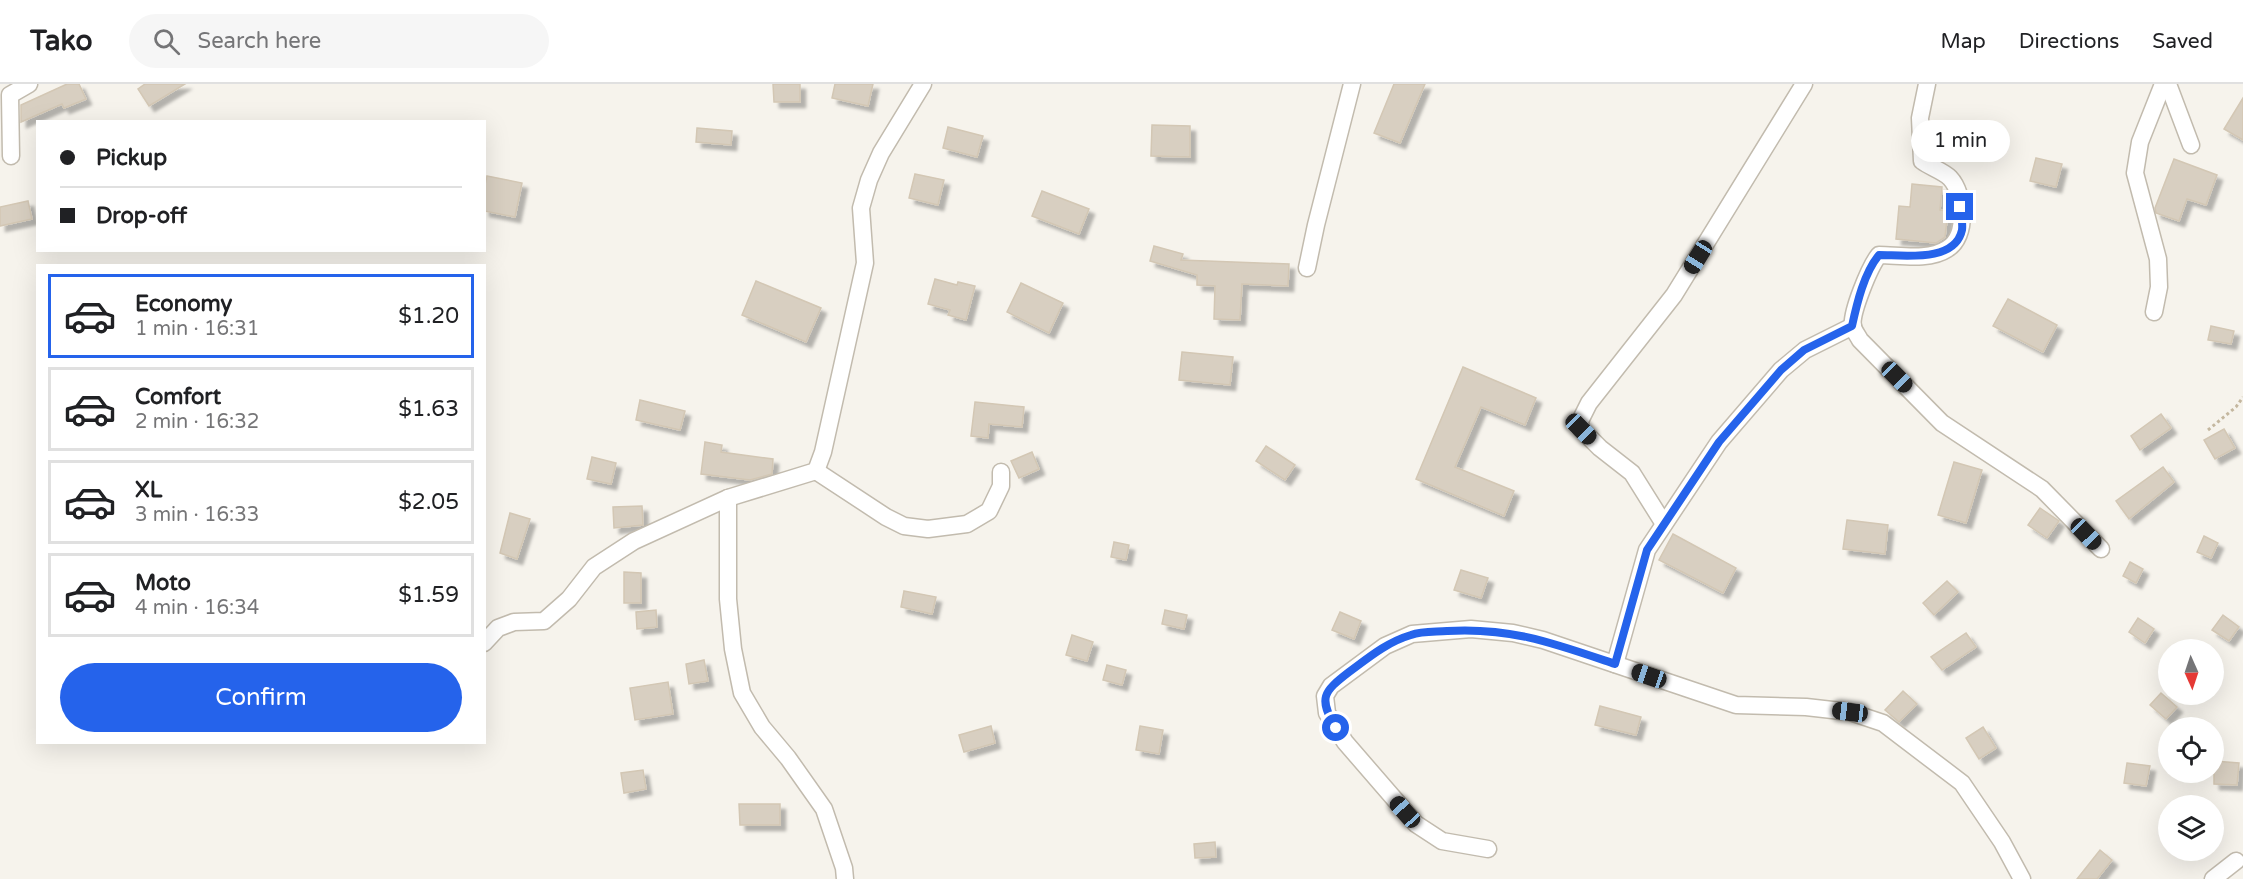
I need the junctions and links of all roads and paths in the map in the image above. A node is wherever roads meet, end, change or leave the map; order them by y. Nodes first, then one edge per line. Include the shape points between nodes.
1 (29, 84) edge
2 (923, 84) edge
3 (1352, 84) edge
4 (1804, 84) edge
5 (1927, 84) edge
6 (2163, 84) edge
7 (2168, 84) edge
8 (2191, 145) dead end
9 (11, 156) dead end
10 (1307, 268) dead end
11 (2154, 312) dead end
12 (1852, 326) junction
13 (2243, 397) edge
14 (2208, 430) dead end
15 (816, 471) junction
16 (1001, 472) dead end
17 (728, 498) junction
18 (1664, 524) junction
19 (2101, 549) dead end
20 (486, 641) edge
21 (1615, 664) junction
22 (1488, 849) dead end
23 (2236, 861) dead end
24 (845, 879) edge
25 (2022, 879) edge
26 (2213, 879) edge

1 - 9 street via 10,95
2 - 15 street via 881,153 861,208 865,263
3 - 10 street
4 - 18 street via 1674,296 1589,403 1580,421 1581,429 1600,448 1632,472
5 - 12 street via 1920,118 1922,161 1954,184 1962,230 1957,241 1938,253 1879,255 1872,263
6 - 11 street via 2140,142 2135,173 2158,259 2160,287
7 - 8 street
12 - 18 street via 1804,350 1781,370 1719,442
12 - 19 street via 1860,340 1941,423 2042,489
13 - 14 path
15 - 16 street via 886,517 904,526 928,529 967,524 989,511 1001,486
15 - 17 street
17 - 20 street via 634,541 594,567 569,599 544,621 514,622 498,628
17 - 24 street via 728,599 742,693 762,727 824,809
18 - 21 street via 1647,550
21 - 22 street via 1514,633 1471,629 1427,632 1385,646 1331,686 1325,696 1328,713 1345,742 1416,825 1442,841
21 - 25 street via 1736,705 1850,712 1884,723 1962,783
23 - 26 street

